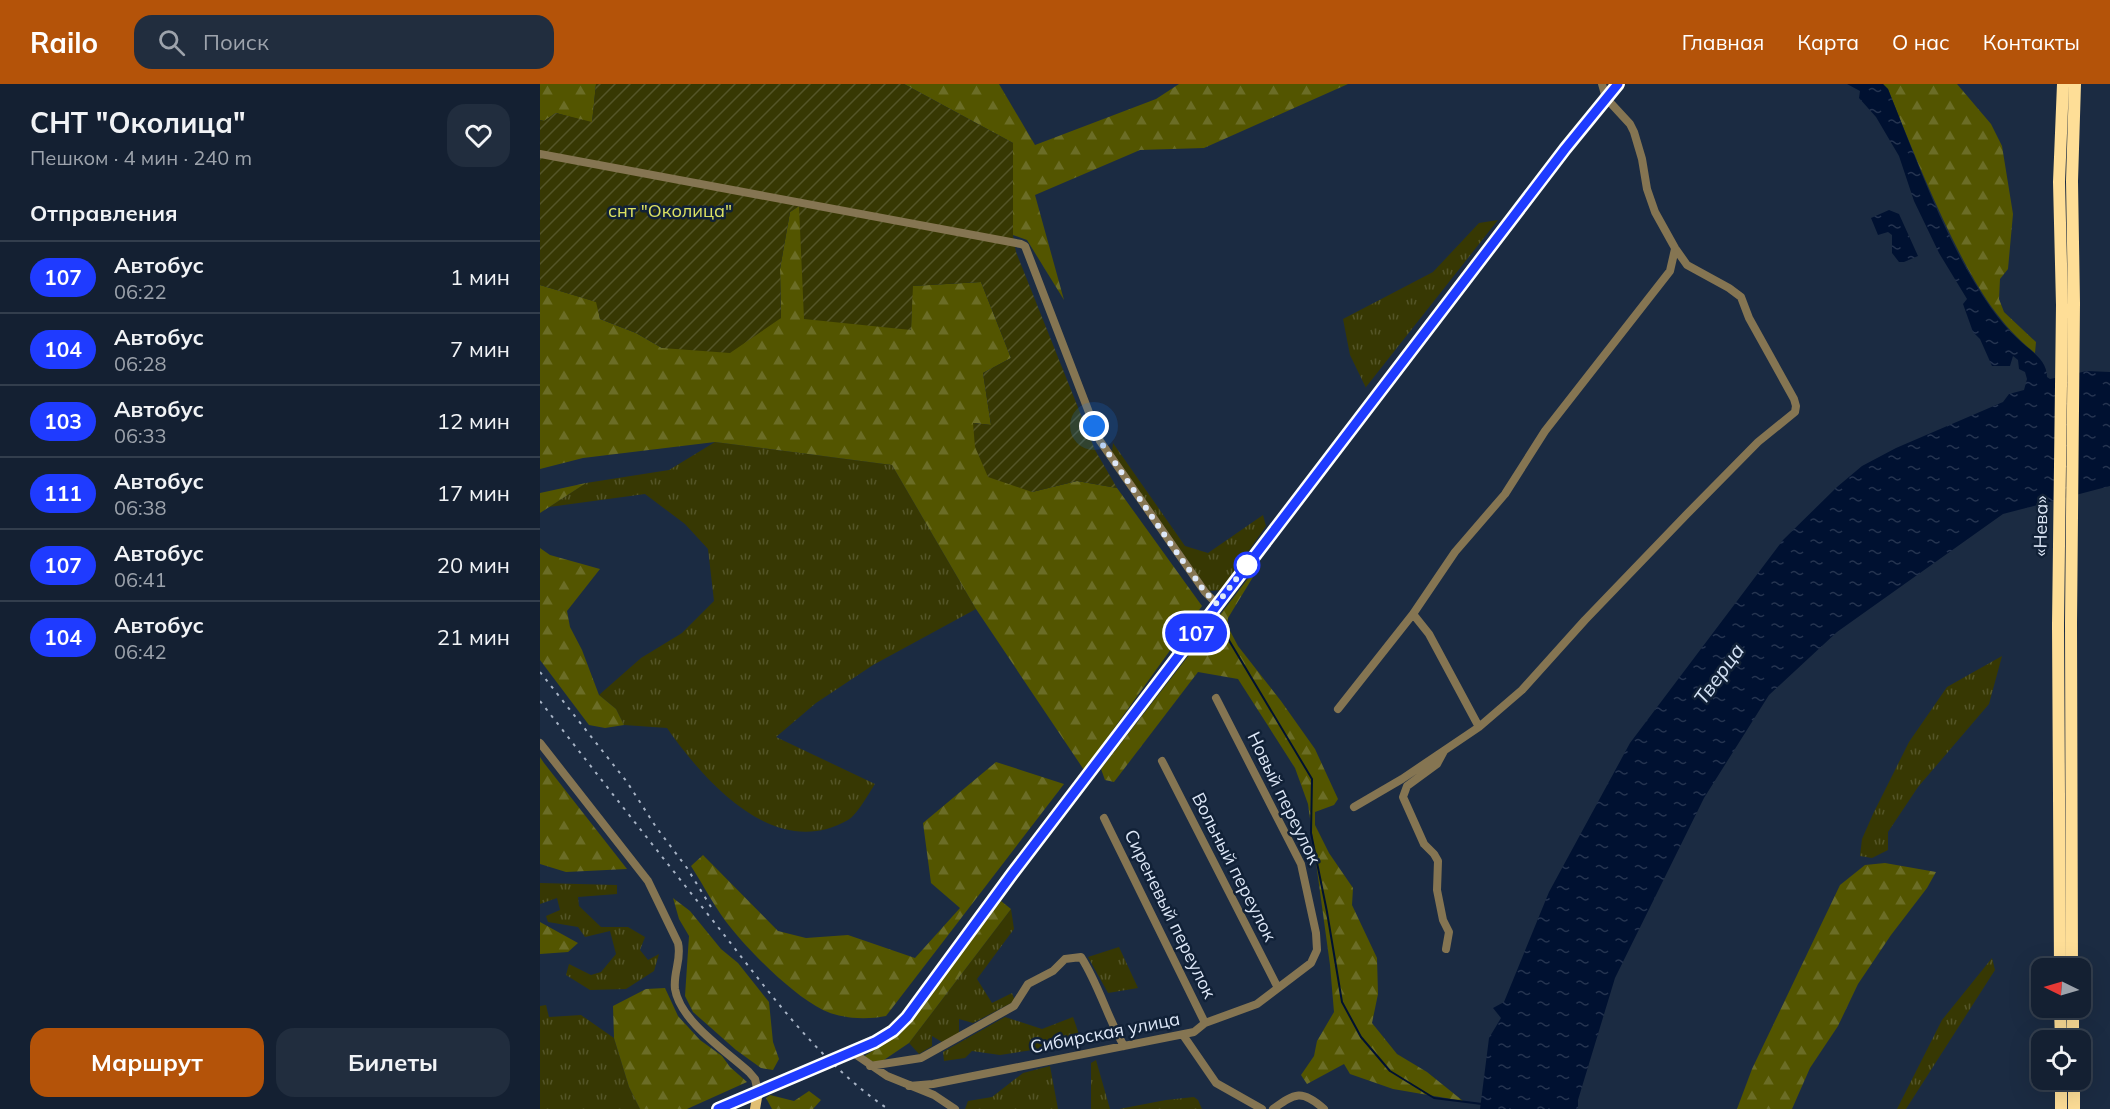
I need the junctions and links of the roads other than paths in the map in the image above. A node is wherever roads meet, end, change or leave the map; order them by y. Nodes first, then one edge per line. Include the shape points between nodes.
1 (1602, 84) edge
2 (1618, 84) edge
3 (2063, 84) edge
4 (2075, 84) edge
5 (1606, 98) junction
6 (540, 154) edge
7 (1675, 248) junction
8 (2068, 304) junction
9 (2065, 552) junction
10 (1217, 604) junction
11 (1413, 614) junction
12 (1216, 698) dead end
13 (1338, 709) dead end
14 (1479, 727) junction
15 (540, 743) edge
16 (1446, 749) junction
17 (1162, 761) dead end
18 (1354, 807) dead end
19 (1104, 818) dead end
20 (1446, 949) dead end
21 (1317, 950) joint
22 (2060, 958) edge
23 (2072, 958) edge
24 (1278, 988) junction
25 (1205, 1023) junction
26 (1183, 1035) junction
27 (1124, 1046) junction
28 (852, 1052) junction
29 (870, 1066) junction
30 (909, 1086) junction
31 (2061, 1090) edge
32 (2074, 1090) edge
33 (758, 1092) junction
34 (718, 1109) edge
35 (754, 1109) edge
36 (955, 1109) edge
37 (1262, 1109) edge
38 (1273, 1109) edge
39 (1324, 1109) edge
40 (2061, 1109) edge
41 (2074, 1109) edge

1 - 5 street
2 - 5 main road
3 - 8 highway, «Нева» via 2059,182
4 - 8 highway, «Нева»
5 - 7 street via 1634,132 1655,212
5 - 10 main road
6 - 10 street via 1025,246 1100,441
7 - 11 street via 1670,271 1545,431 1505,494 1455,552
7 - 14 street via 1687,266 1741,297 1794,399 1795,412 1758,442 1522,690
8 - 9 highway, «Нева»
9 - 22 highway, «Нева»
9 - 23 highway, «Нева»
10 - 28 main road via 919,1003 887,1035
11 - 13 street
11 - 14 street via 1429,634
12 - 21 street, Новый переулок via 1301,864
14 - 16 street
15 - 33 street via 648,880 681,953 675,982 681,1006 749,1072
16 - 18 street
16 - 20 street via 1437,764 1407,786 1402,797 1424,844 1438,861 1437,890 1449,932
17 - 24 street, Вольный переулок
19 - 25 street, Сиреневый переулок
21 - 24 street, Сибирская улица via 1311,963
24 - 25 street, Сибирская улица via 1257,1004
25 - 26 street, Сибирская улица
26 - 27 street, Сибирская улица
26 - 37 street via 1216,1083
27 - 29 street via 1081,957 1065,959 1028,984 1014,1006 921,1058
27 - 30 street, Сибирская улица
28 - 29 street
28 - 33 main road
29 - 30 street
30 - 36 street via 934,1095
31 - 40 highway
32 - 41 highway
33 - 34 street
33 - 35 main road
38 - 39 street via 1304,1094

